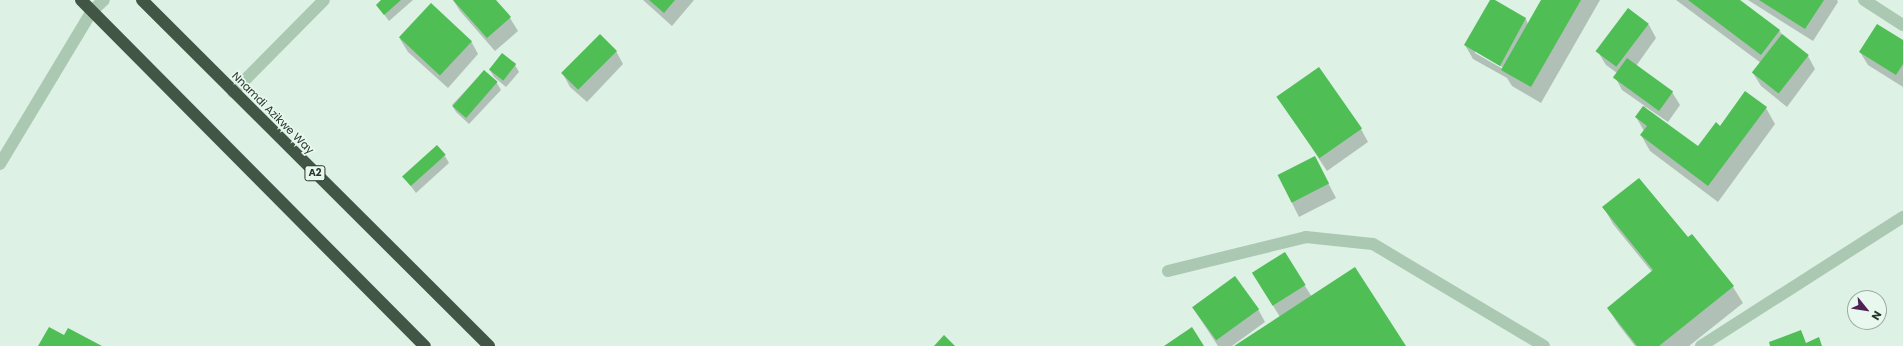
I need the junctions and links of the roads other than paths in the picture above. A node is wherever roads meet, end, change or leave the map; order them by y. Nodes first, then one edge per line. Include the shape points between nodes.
1 (81, 0) edge
2 (104, 0) edge
3 (142, 0) edge
4 (324, 0) edge
5 (1864, 0) edge
6 (92, 11) junction
7 (1903, 25) edge
8 (233, 92) junction
9 (0, 164) edge
10 (1903, 217) edge
11 (1168, 271) dead end
12 (425, 346) edge
13 (489, 346) edge
14 (1544, 346) edge
15 (1701, 346) edge

1 - 6 highway
2 - 6 street
3 - 8 highway, Nnamdi Azikwe Way / A2
4 - 8 street
5 - 7 street
6 - 9 street
6 - 12 highway
8 - 13 highway, Nnamdi Azikwe Way / A2
10 - 15 street
11 - 14 street via 1306,237 1373,244

